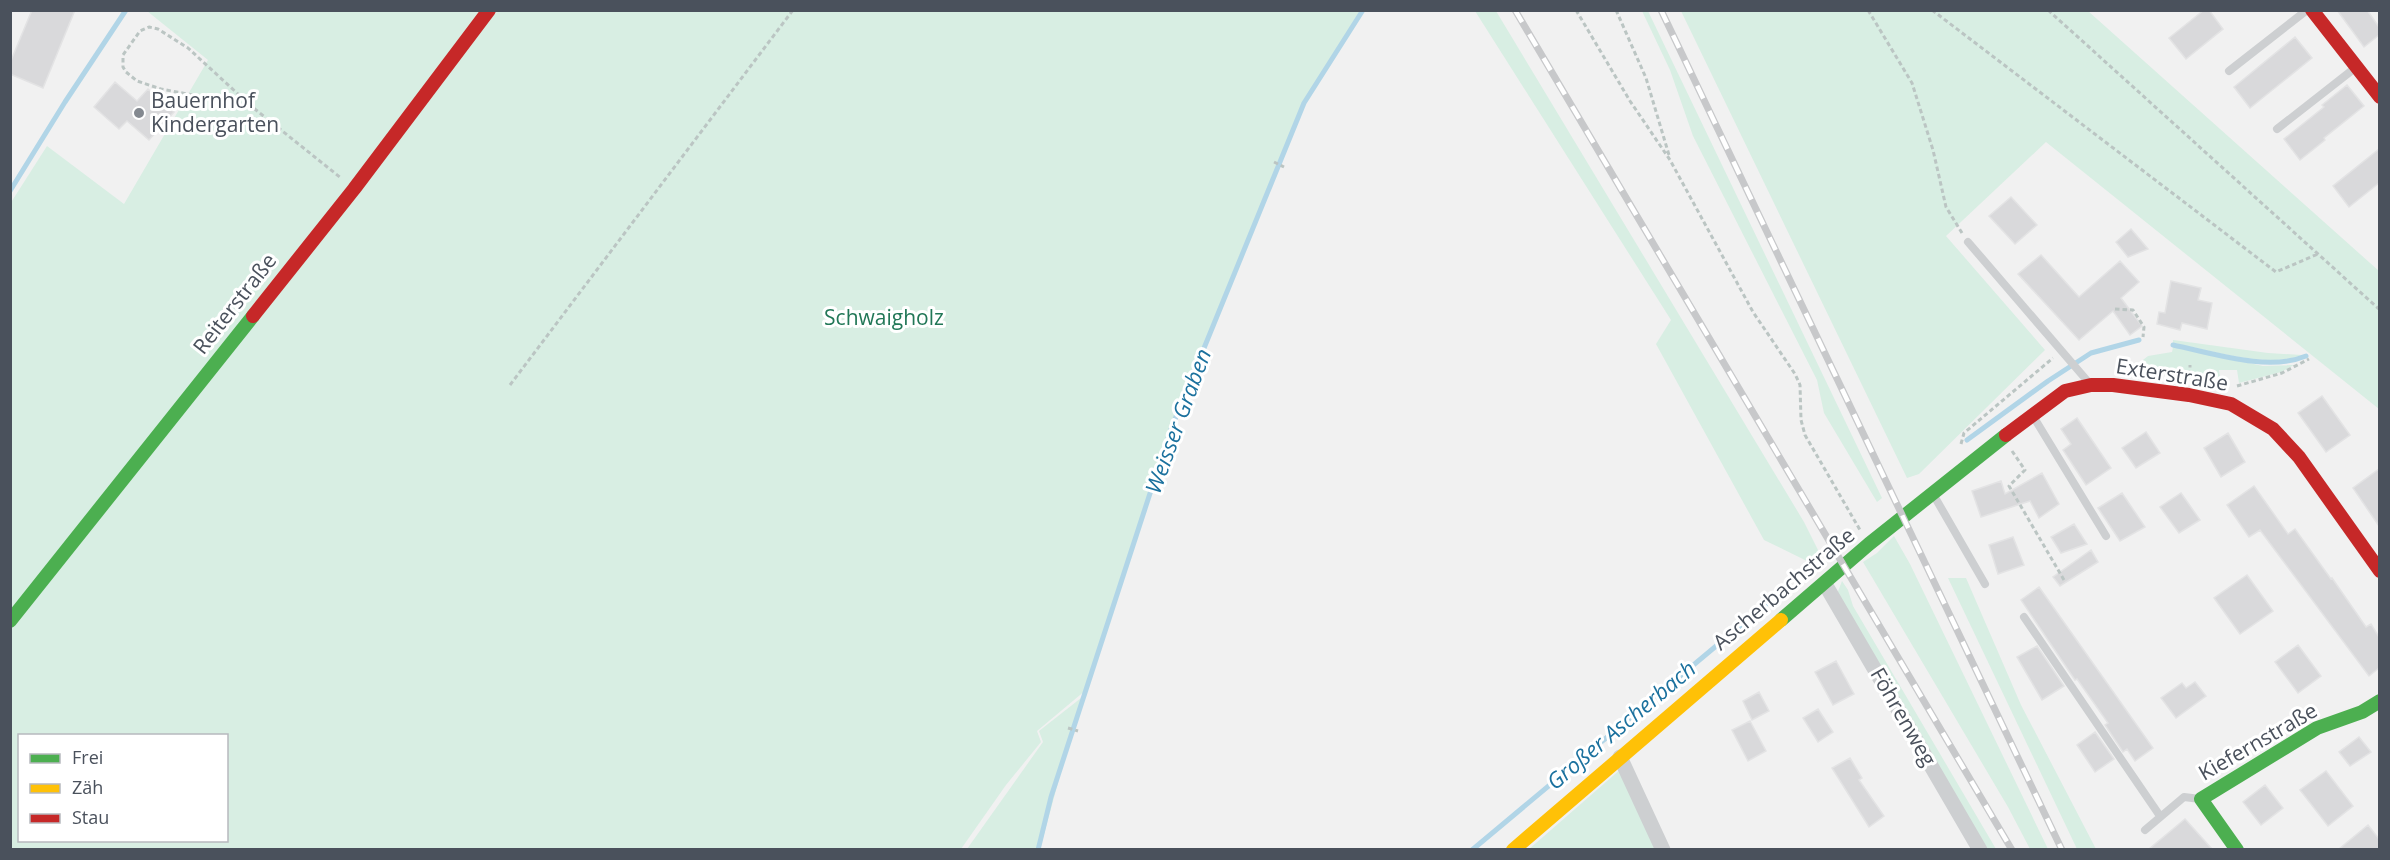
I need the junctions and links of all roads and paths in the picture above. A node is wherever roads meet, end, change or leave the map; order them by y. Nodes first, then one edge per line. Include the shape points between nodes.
1 (489, 10) edge
2 (794, 10) edge
3 (1576, 10) edge
4 (1616, 10) edge
5 (1863, 10) edge
6 (1932, 10) edge
7 (2048, 10) edge
8 (2307, 10) edge
9 (2312, 10) edge
10 (1868, 13) edge
11 (2356, 67) junction
12 (2229, 70) dead end
13 (2379, 97) edge
14 (251, 106) junction
15 (2277, 129) dead end
16 (1670, 160) junction
17 (1274, 162) dead end
18 (1284, 167) dead end
19 (354, 189) junction
20 (1968, 242) joint
21 (2318, 254) junction
22 (2115, 309) dead end
23 (2379, 310) edge
24 (2143, 337) dead end
25 (2061, 350) junction
26 (2309, 358) dead end
27 (510, 385) dead end
28 (2091, 385) junction
29 (2232, 387) dead end
30 (2033, 414) junction
31 (1964, 433) dead end
32 (2002, 437) junction
33 (1932, 493) junction
34 (1920, 502) joint
35 (2106, 536) dead end
36 (1869, 544) junction
37 (1802, 565) dead end
38 (1815, 571) dead end
39 (2379, 571) edge
40 (2064, 580) dead end
41 (1825, 584) junction
42 (1985, 584) dead end
43 (2024, 617) dead end
44 (10, 621) edge
45 (2379, 701) edge
46 (1068, 728) dead end
47 (1078, 731) dead end
48 (1620, 757) junction
49 (2201, 799) junction
50 (2160, 816) junction
51 (2145, 830) dead end
52 (1513, 849) edge
53 (1663, 849) edge
54 (1980, 849) edge
55 (2238, 849) edge

1 - 19 street, Reiterstraße
2 - 27 path
3 - 16 path
4 - 16 path via 1646,78
5 - 10 path
6 - 21 path via 2276,272
7 - 21 path
8 - 12 lane
9 - 11 street
10 - 20 path via 1912,82 1946,207
11 - 13 street
11 - 15 lane
14 - 14 path via 137,81 123,67 123,55 140,31 158,29 188,48
14 - 19 path
16 - 36 path via 1753,312 1800,384 1800,420 1805,435
17 - 18 path
19 - 44 street, Reiterstraße
20 - 25 lane
21 - 23 path
22 - 24 path via 2133,310 2144,327
25 - 28 lane
25 - 31 path
26 - 29 path via 2282,373
28 - 30 street, Exterstraße via 2065,391
28 - 39 street, Exterstraße via 2189,395 2231,405 2273,429 2300,457
30 - 32 street, Exterstraße
30 - 35 lane
32 - 33 street, Exterstraße
32 - 40 path via 2025,470 2009,486
33 - 34 street, Exterstraße
33 - 42 lane
34 - 36 street, Ascherbachstraße
36 - 41 street, Ascherbachstraße
37 - 38 path
41 - 48 street, Ascherbachstraße
41 - 54 street, Föhrenweg
43 - 50 lane
45 - 49 street, Kiefernstraße via 2362,712 2317,728
46 - 47 path
48 - 52 street, Ascherbachstraße
48 - 53 street
49 - 50 lane, Kiefernstraße via 2184,796
49 - 55 street
50 - 51 lane, Kiefernstraße

